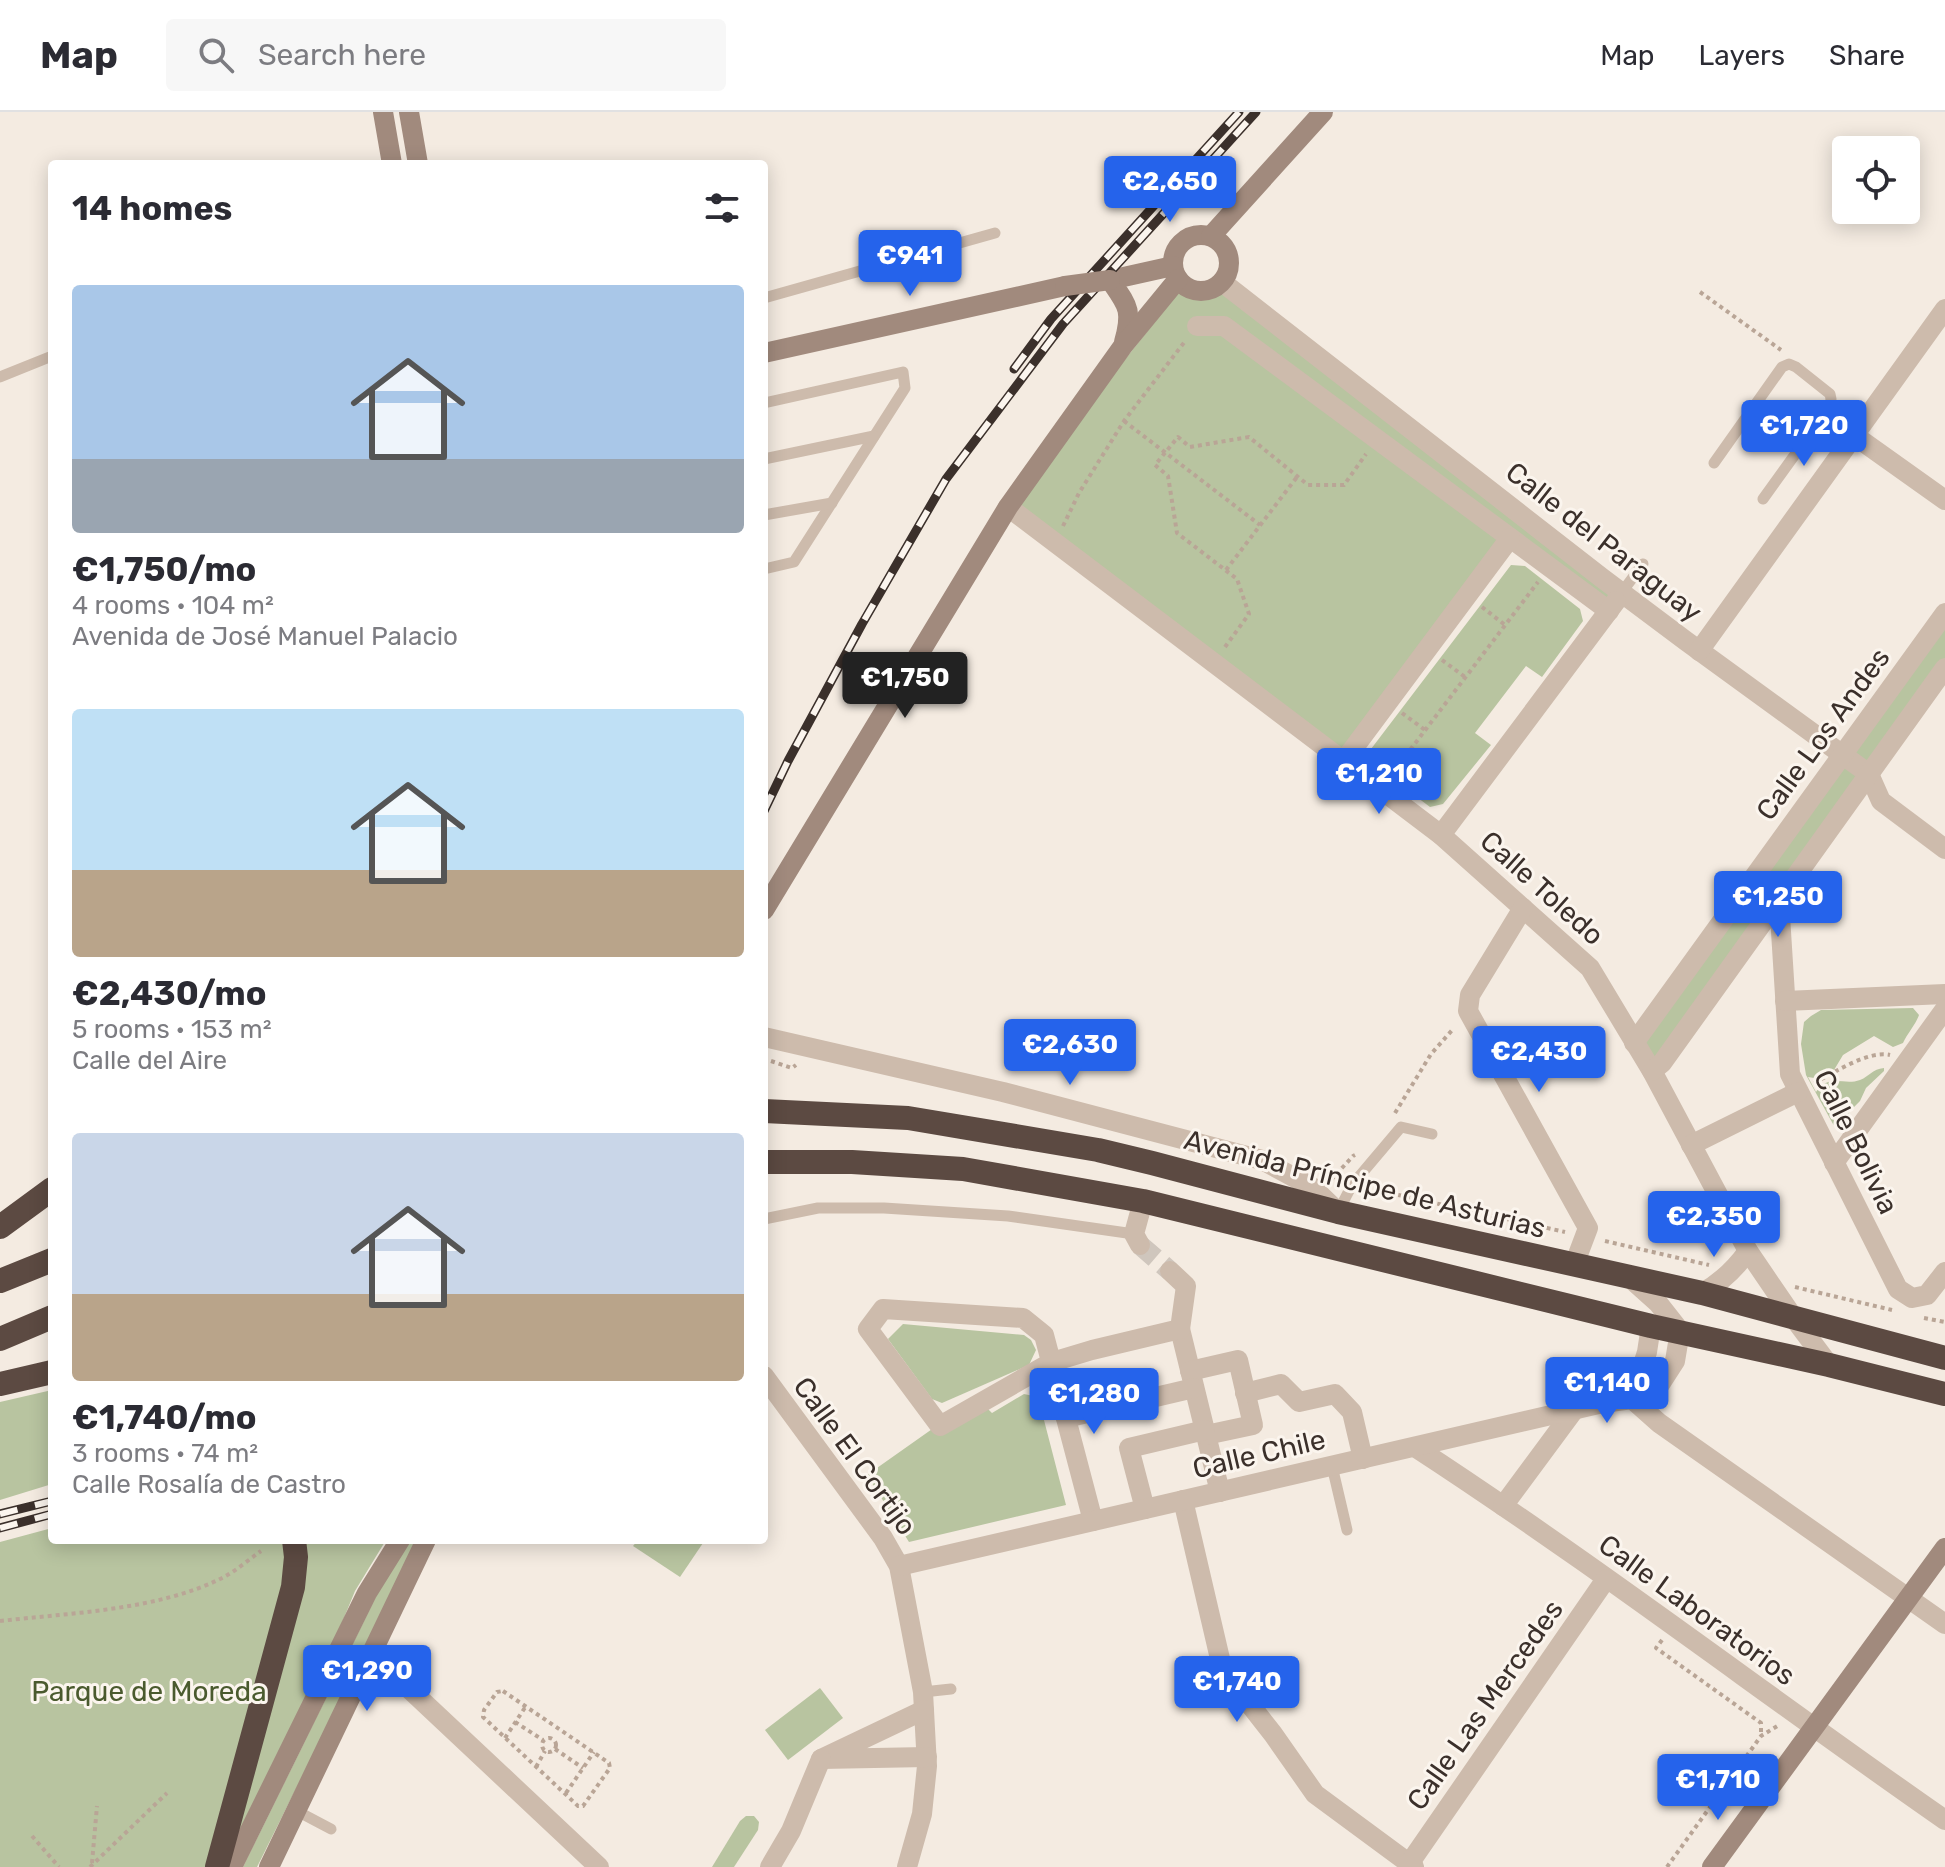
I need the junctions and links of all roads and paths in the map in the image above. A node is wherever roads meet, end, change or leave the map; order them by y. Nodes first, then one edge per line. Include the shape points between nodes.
1 (383, 112) edge
2 (409, 112) edge
3 (1323, 112) edge
4 (391, 160) edge
5 (417, 160) edge
6 (995, 233) dead end
7 (1211, 236) junction
8 (1176, 273) junction
9 (1110, 280) junction
10 (1222, 282) junction
11 (768, 297) edge
12 (1945, 309) edge
13 (1197, 326) joint
14 (1123, 346) junction
15 (768, 352) edge
16 (48, 358) edge
17 (0, 377) edge
18 (768, 402) edge
19 (1124, 421) junction
20 (874, 436) junction
21 (1855, 436) junction
22 (1377, 439) junction
23 (1165, 452) junction
24 (768, 458) edge
25 (1714, 463) dead end
26 (1297, 477) junction
27 (1763, 499) dead end
28 (1945, 500) edge
29 (832, 503) junction
30 (1008, 507) junction
31 (768, 514) edge
32 (1260, 525) junction
33 (1510, 538) junction
34 (1052, 540) junction
35 (1643, 564) dead end
36 (1549, 567) junction
37 (768, 568) edge
38 (1226, 570) junction
39 (1622, 592) junction
40 (1480, 606) dead end
41 (1609, 611) junction
42 (1945, 613) edge
43 (1505, 625) junction
44 (1699, 651) junction
45 (1440, 658) dead end
46 (1213, 663) junction
47 (1945, 668) edge
48 (1465, 677) junction
49 (1400, 712) dead end
50 (1425, 730) junction
51 (1842, 756) junction
52 (1344, 761) junction
53 (1869, 774) junction
54 (1381, 789) junction
55 (1441, 835) junction
56 (1945, 849) edge
57 (1779, 900) junction
58 (768, 903) edge
59 (1523, 908) junction
60 (1945, 994) edge
61 (1785, 1001) junction
62 (1945, 1009) edge
63 (1468, 1011) junction
64 (768, 1038) edge
65 (1634, 1043) junction
66 (1860, 1060) dead end
67 (1652, 1071) junction
68 (1798, 1092) junction
69 (768, 1111) edge
70 (1394, 1116) dead end
71 (1432, 1134) dead end
72 (1691, 1145) junction
73 (1363, 1155) dead end
74 (768, 1162) edge
75 (1834, 1163) junction
76 (1330, 1182) dead end
77 (48, 1192) edge
78 (1143, 1201) junction
79 (1338, 1212) junction
80 (768, 1218) edge
81 (0, 1227) edge
82 (1137, 1239) joint
83 (1748, 1251) junction
84 (48, 1262) edge
85 (1574, 1265) junction
86 (1170, 1271) tunnel mouth
87 (1945, 1272) edge
88 (1629, 1277) junction
89 (0, 1281) edge
90 (1702, 1293) junction
91 (1793, 1317) junction
92 (48, 1319) edge
93 (1651, 1326) junction
94 (1180, 1329) junction
95 (1680, 1331) junction
96 (0, 1339) edge
97 (1945, 1358) edge
98 (1052, 1362) junction
99 (1829, 1365) junction
100 (48, 1373) edge
101 (1192, 1380) junction
102 (768, 1382) edge
103 (0, 1384) edge
104 (1245, 1393) junction
105 (1945, 1394) edge
106 (1632, 1399) junction
107 (1574, 1410) junction
108 (1066, 1418) junction
109 (1206, 1433) junction
110 (1415, 1447) junction
111 (1363, 1459) junction
112 (1332, 1466) junction
113 (1220, 1492) junction
114 (1183, 1500) junction
115 (1503, 1506) junction
116 (1145, 1509) junction
117 (1093, 1521) junction
118 (1347, 1530) dead end
119 (294, 1544) edge
120 (398, 1544) edge
121 (424, 1544) edge
122 (1945, 1548) edge
123 (261, 1551) dead end
124 (899, 1566) junction
125 (1606, 1579) junction
126 (1908, 1598) junction
127 (0, 1621) edge
128 (1940, 1621) edge
129 (1673, 1625) junction
130 (371, 1653) junction
131 (951, 1689) dead end
132 (923, 1701) junction
133 (526, 1706) junction
134 (1795, 1716) junction
135 (515, 1722) junction
136 (1814, 1728) junction
137 (1761, 1736) junction
138 (505, 1738) junction
139 (543, 1740) junction
140 (555, 1749) junction
141 (545, 1751) junction
142 (594, 1752) junction
143 (927, 1757) junction
144 (821, 1759) junction
145 (536, 1767) junction
146 (583, 1768) junction
147 (167, 1793) dead end
148 (565, 1794) junction
149 (97, 1806) dead end
150 (295, 1810) junction
151 (1945, 1820) edge
152 (331, 1829) dead end
153 (32, 1836) dead end
154 (1720, 1864) edge
155 (1412, 1865) edge
156 (91, 1866) edge
157 (595, 1866) edge
158 (59, 1867) edge
159 (217, 1867) edge
160 (232, 1867) edge
161 (269, 1867) edge
162 (770, 1867) edge
163 (907, 1867) edge
164 (1667, 1867) edge

1 - 4 main road
2 - 5 main road
3 - 7 main road
6 - 11 lane
7 - 8 main road via 1184,241 1175,252
7 - 10 main road via 1229,256
8 - 9 main road
8 - 10 main road via 1197,291
8 - 14 main road
9 - 14 main road via 1130,319
9 - 15 main road, bridge
10 - 39 street, Calle del Paraguay
12 - 21 street
13 - 19 path
13 - 22 street, Calle del Paraguay via 1224,326
14 - 30 main road
16 - 17 lane
18 - 20 lane via 903,372 905,388
19 - 23 path
19 - 34 path
20 - 24 lane
20 - 29 lane
21 - 28 street
21 - 44 street
22 - 26 path via 1344,485 1308,485
22 - 33 street, Calle del Paraguay
23 - 26 path via 1178,437 1190,447 1249,437
23 - 32 path
23 - 38 path via 1155,465 1168,476 1177,533
25 - 27 lane via 1782,367 1796,367 1830,394 1830,406
26 - 32 path
29 - 31 lane
29 - 37 lane via 794,562
30 - 34 street, Calle Toledo
30 - 58 main road
32 - 38 path
33 - 36 street, Calle del Paraguay
33 - 52 street
34 - 46 street, Calle Toledo
35 - 39 lane
36 - 41 street, Calle del Paraguay
36 - 43 path
38 - 46 path via 1237,579 1249,614
39 - 41 street
39 - 44 street, Calle del Paraguay
40 - 43 path
41 - 55 street
42 - 51 street, Calle Los Andes
43 - 48 path
44 - 51 street, Calle del Paraguay
45 - 48 path
46 - 52 street, Calle Toledo
47 - 53 street
48 - 50 path
49 - 50 path
50 - 54 path
51 - 53 street, Calle del Paraguay
51 - 65 street, Calle Los Andes
52 - 54 street, Calle Toledo
53 - 56 street, Calle del Paraguay via 1881,801
53 - 57 street
54 - 55 street, Calle Toledo
55 - 59 street, Calle Toledo
57 - 61 street, Calle Bolivia
57 - 67 street
59 - 63 street via 1470,995
59 - 65 street, Calle Toledo via 1590,968
60 - 61 street
61 - 68 street, Calle Bolivia via 1790,1074
62 - 75 street
63 - 70 path via 1431,1054
63 - 85 street via 1588,1228
64 - 79 street via 1262,1160 1312,1187
65 - 67 street, Calle Toledo
66 - 68 path
67 - 72 street, Calle Toledo
68 - 72 street
68 - 75 street, Calle Bolivia
69 - 79 highway, Avenida Príncipe de Asturias via 908,1118 1098,1150
71 - 79 lane via 1401,1127 1352,1185
72 - 83 street, Calle Toledo
73 - 76 path via 1353,1156
74 - 78 highway via 963,1169
75 - 87 street, Calle Bolivia via 1898,1289 1912,1298 1927,1295
77 - 81 highway
78 - 82 street
78 - 93 highway
79 - 85 highway, Avenida Príncipe de Asturias
80 - 82 lane via 818,1208 884,1208 1008,1216
83 - 90 street via 1719,1284
83 - 91 street, Calle Toledo
84 - 89 highway
85 - 88 highway, Avenida Príncipe de Asturias
86 - 94 street via 1186,1286
88 - 90 highway, Avenida Príncipe de Asturias
88 - 95 street
90 - 91 highway, Avenida Príncipe de Asturias
91 - 97 highway, Avenida Príncipe de Asturias
91 - 99 street, Calle Toledo
92 - 96 highway
93 - 95 highway
93 - 106 street
94 - 98 street
94 - 101 street
95 - 99 highway
95 - 106 street, Calle Chile via 1675,1361 1655,1392
98 - 98 street via 1044,1335 1023,1318 883,1309 868,1329 940,1426
98 - 108 street
99 - 105 highway
100 - 103 highway
101 - 104 street via 1238,1360
101 - 108 street
101 - 109 street
102 - 124 street, Calle El Cortijo
104 - 109 street via 1253,1425
104 - 111 street via 1281,1384 1299,1402 1335,1394 1352,1412
106 - 107 street, Calle Chile
106 - 126 street
107 - 110 street, Calle Chile
107 - 115 street
108 - 117 street
109 - 113 street
109 - 116 street via 1129,1448
110 - 111 street, Calle Chile
110 - 115 street, Calle Laboratorios
111 - 112 street, Calle Chile
112 - 113 street, Calle Chile
112 - 118 lane
113 - 114 street, Calle Chile
114 - 116 street, Calle Chile
114 - 155 street via 1226,1674 1315,1794
115 - 125 street, Calle Laboratorios
116 - 117 street, Calle Chile
117 - 124 street, Calle Chile
119 - 159 highway via 293,1587
120 - 160 main road via 367,1593
121 - 130 main road
122 - 126 main road
123 - 127 path via 223,1578 187,1593
124 - 132 street, Calle El Cortijo
125 - 129 street, Calle Laboratorios
125 - 155 street, Calle Las Mercedes
126 - 128 street
126 - 136 main road
129 - 134 street, Calle Laboratorios
129 - 137 path via 1656,1648 1761,1723
130 - 150 main road
130 - 157 street
131 - 132 lane
132 - 143 street, Calle El Cortijo
132 - 144 street
133 - 135 path
133 - 138 path via 503,1691 484,1710 483,1717
133 - 142 path
134 - 136 street, Calle Laboratorios
134 - 137 path
135 - 138 path
135 - 139 path
136 - 151 street, Calle Laboratorios
136 - 154 main road
137 - 164 path
138 - 145 path
139 - 140 path via 554,1740
139 - 141 path
140 - 141 path
140 - 146 path
141 - 145 path
142 - 146 path
142 - 148 path via 610,1768 583,1806
143 - 144 street
143 - 163 street, Calle El Cortijo via 922,1814
144 - 162 street
145 - 148 path
146 - 148 path
147 - 156 path
149 - 156 path
150 - 152 lane
150 - 161 main road
153 - 158 path

